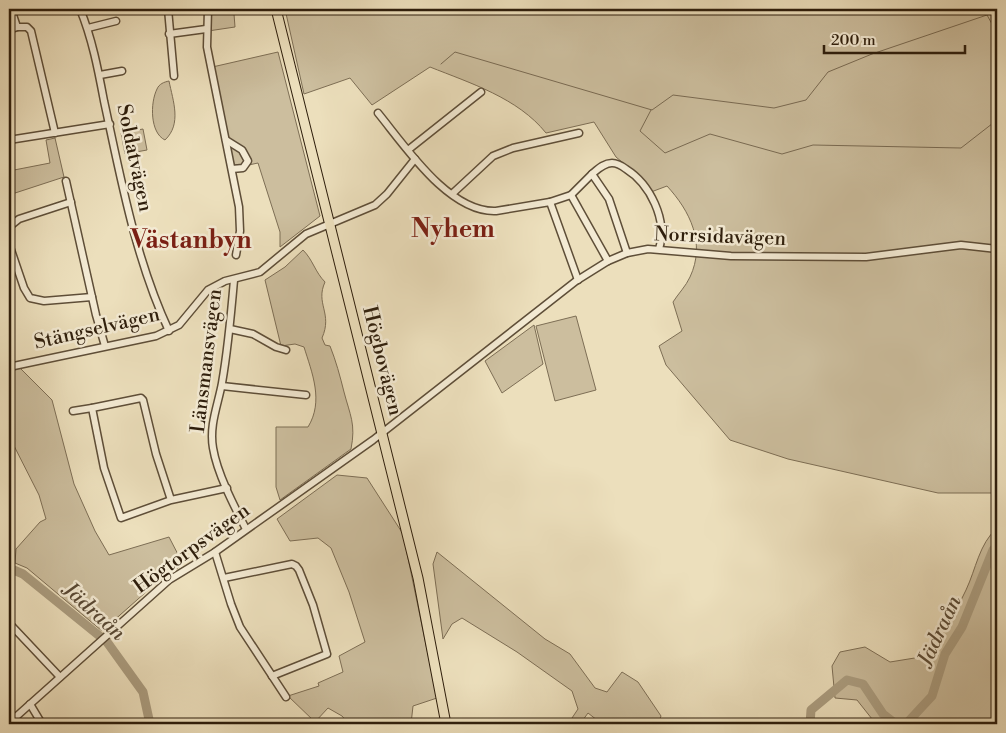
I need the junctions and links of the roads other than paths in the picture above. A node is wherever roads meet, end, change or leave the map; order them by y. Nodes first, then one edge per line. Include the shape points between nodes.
1 (11, 9) edge
2 (80, 9) edge
3 (168, 9) edge
4 (208, 9) edge
5 (276, 9) edge
6 (116, 20) dead end
7 (18, 26) junction
8 (88, 28) junction
9 (206, 29) junction
10 (9, 30) edge
11 (169, 34) junction
12 (122, 71) dead end
13 (100, 75) junction
14 (174, 76) dead end
15 (481, 92) dead end
16 (378, 113) dead end
17 (110, 124) junction
18 (56, 133) junction
19 (579, 133) dead end
20 (9, 140) edge
21 (226, 140) junction
22 (408, 150) junction
23 (415, 159) junction
24 (232, 169) junction
25 (592, 174) junction
26 (66, 181) dead end
27 (452, 194) junction
28 (572, 195) junction
29 (71, 202) junction
30 (550, 202) junction
31 (329, 223) junction
32 (9, 227) edge
33 (9, 244) edge
34 (659, 249) junction
35 (997, 249) edge
36 (627, 253) junction
37 (236, 255) dead end
38 (608, 261) junction
39 (234, 280) junction
40 (578, 280) junction
41 (92, 297) junction
42 (230, 329) junction
43 (169, 331) junction
44 (105, 346) junction
45 (286, 350) dead end
46 (9, 367) edge
47 (222, 386) junction
48 (306, 395) dead end
49 (92, 408) junction
50 (73, 411) dead end
51 (381, 433) junction
52 (227, 488) junction
53 (171, 500) junction
54 (246, 529) junction
55 (215, 552) junction
56 (224, 578) junction
57 (9, 623) edge
58 (272, 676) junction
59 (60, 677) junction
60 (286, 697) dead end
61 (30, 704) junction
62 (9, 723) edge
63 (42, 724) edge
64 (446, 724) edge

1 - 7 street
2 - 8 street, Soldatvägen
3 - 11 street
4 - 9 street
5 - 31 main road, Högbovägen
6 - 8 street
7 - 10 street
7 - 18 street via 27,27 31,32
8 - 13 street, Soldatvägen
9 - 11 street
9 - 21 street
11 - 14 street
12 - 13 street
13 - 17 street, Soldatvägen
15 - 22 street
16 - 22 street
17 - 18 street
17 - 43 street, Soldatvägen via 140,259
18 - 20 street
19 - 27 street via 513,148 493,156
21 - 24 street
21 - 24 street via 242,150 248,161 244,168
22 - 23 street
23 - 27 street
23 - 31 street, Stängselvägen via 381,201
24 - 37 street via 239,207
25 - 28 street
25 - 34 street via 614,163 643,182 661,226
25 - 36 street via 609,199
26 - 29 street
27 - 30 street via 471,207 487,211
28 - 30 street
28 - 38 street
29 - 32 street via 19,219
29 - 41 street
30 - 40 street
31 - 39 street, Stängselvägen via 299,238 260,272
31 - 51 main road, Högbovägen
33 - 41 street via 30,298 44,301
34 - 35 street, Norrsidavägen via 731,256 866,257 961,245
34 - 36 street, Norrsidavägen
36 - 38 street, Norrsidavägen
38 - 40 street, Norrsidavägen
39 - 42 street, Länsmansvägen
39 - 43 street, Stängselvägen via 208,290 182,321
40 - 51 street, Norrsidavägen
41 - 44 street
42 - 45 street via 253,334 276,348
42 - 47 street, Länsmansvägen
43 - 44 street, Stängselvägen
44 - 46 street, Stängselvägen
47 - 48 street
47 - 52 street, Länsmansvägen via 212,427 213,447
49 - 50 street
49 - 53 street via 143,400
49 - 53 street via 104,468 120,516 126,518
51 - 54 street, Högtorpsvägen
51 - 64 main road, Högbovägen via 418,578
52 - 53 street
52 - 54 street, Länsmansvägen
54 - 55 street, Högtorpsvägen
55 - 56 street
55 - 59 street, Högtorpsvägen via 169,580
56 - 58 street via 240,627
56 - 58 street via 292,564 298,570 316,612 327,654
57 - 59 street
58 - 60 street
59 - 61 street, Högtorpsvägen
61 - 62 street, Högtorpsvägen
61 - 63 street

